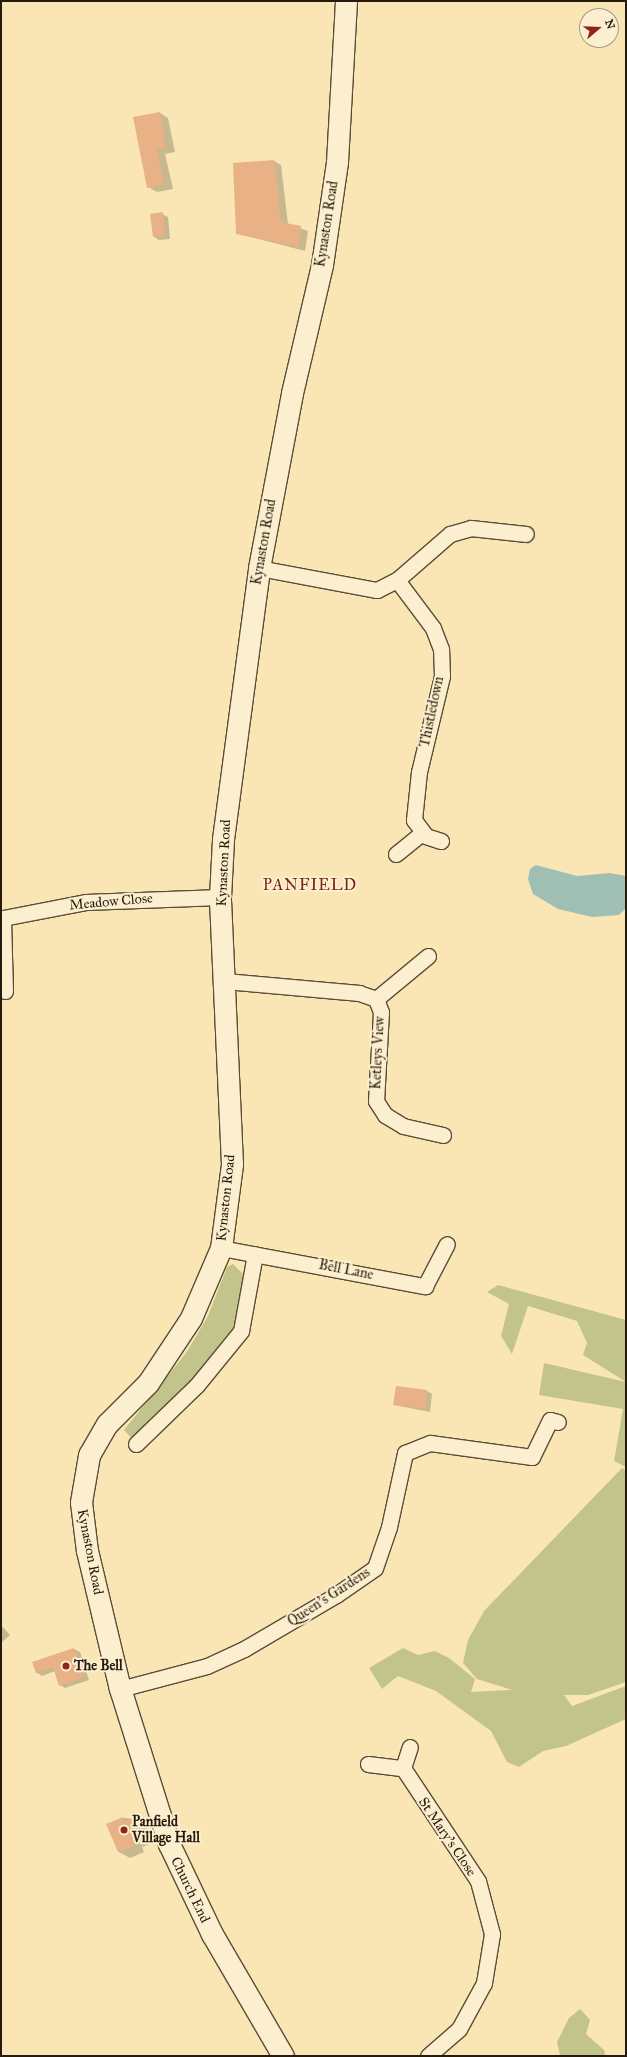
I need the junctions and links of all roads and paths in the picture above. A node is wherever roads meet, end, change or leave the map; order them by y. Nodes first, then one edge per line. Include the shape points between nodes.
1 (346, 1) edge
2 (526, 534) dead end
3 (259, 568) junction
4 (397, 580) junction
5 (422, 832) junction
6 (441, 841) dead end
7 (396, 854) dead end
8 (220, 898) junction
9 (2, 912) edge
10 (428, 956) dead end
11 (225, 981) junction
12 (5, 991) dead end
13 (376, 999) junction
14 (443, 1135) dead end
15 (447, 1244) dead end
16 (221, 1248) junction
17 (255, 1254) junction
18 (558, 1422) dead end
19 (136, 1444) dead end
20 (120, 1689) junction
21 (410, 1747) dead end
22 (368, 1764) dead end
23 (403, 1768) junction
24 (283, 2056) edge
25 (428, 2056) edge

1 - 3 street, Kynaston Road via 337,162 322,265
2 - 4 street via 471,528 450,534
3 - 4 street via 377,590
3 - 8 street, Kynaston Road via 223,839
4 - 5 street, Thistledown via 433,628 442,649 442,676 414,797 414,820
5 - 6 street
5 - 7 street
8 - 9 street, Meadow Close via 86,902
8 - 11 street, Kynaston Road
9 - 12 street, Meadow Close
10 - 13 street, Ketleys View
11 - 13 street, Ketleys View via 359,993
11 - 16 street, Kynaston Road via 232,1164
13 - 14 street, Ketleys View via 381,1012 376,1101 385,1115 403,1126
15 - 17 street, Bell Lane via 425,1286
16 - 17 street, Bell Lane
16 - 20 street, Kynaston Road via 191,1318 148,1383 107,1424 89,1455 81,1502 87,1551
17 - 19 street via 241,1331 196,1385
18 - 20 street, Queen's Gardens via 550,1420 532,1457 430,1443 405,1453 389,1527 375,1568 336,1595 244,1649 207,1666
20 - 24 street, Church End via 143,1773 172,1851 212,1934
21 - 23 street
22 - 23 street
23 - 25 street, St Mary's Close via 478,1881 492,1934 484,1983 459,2029

